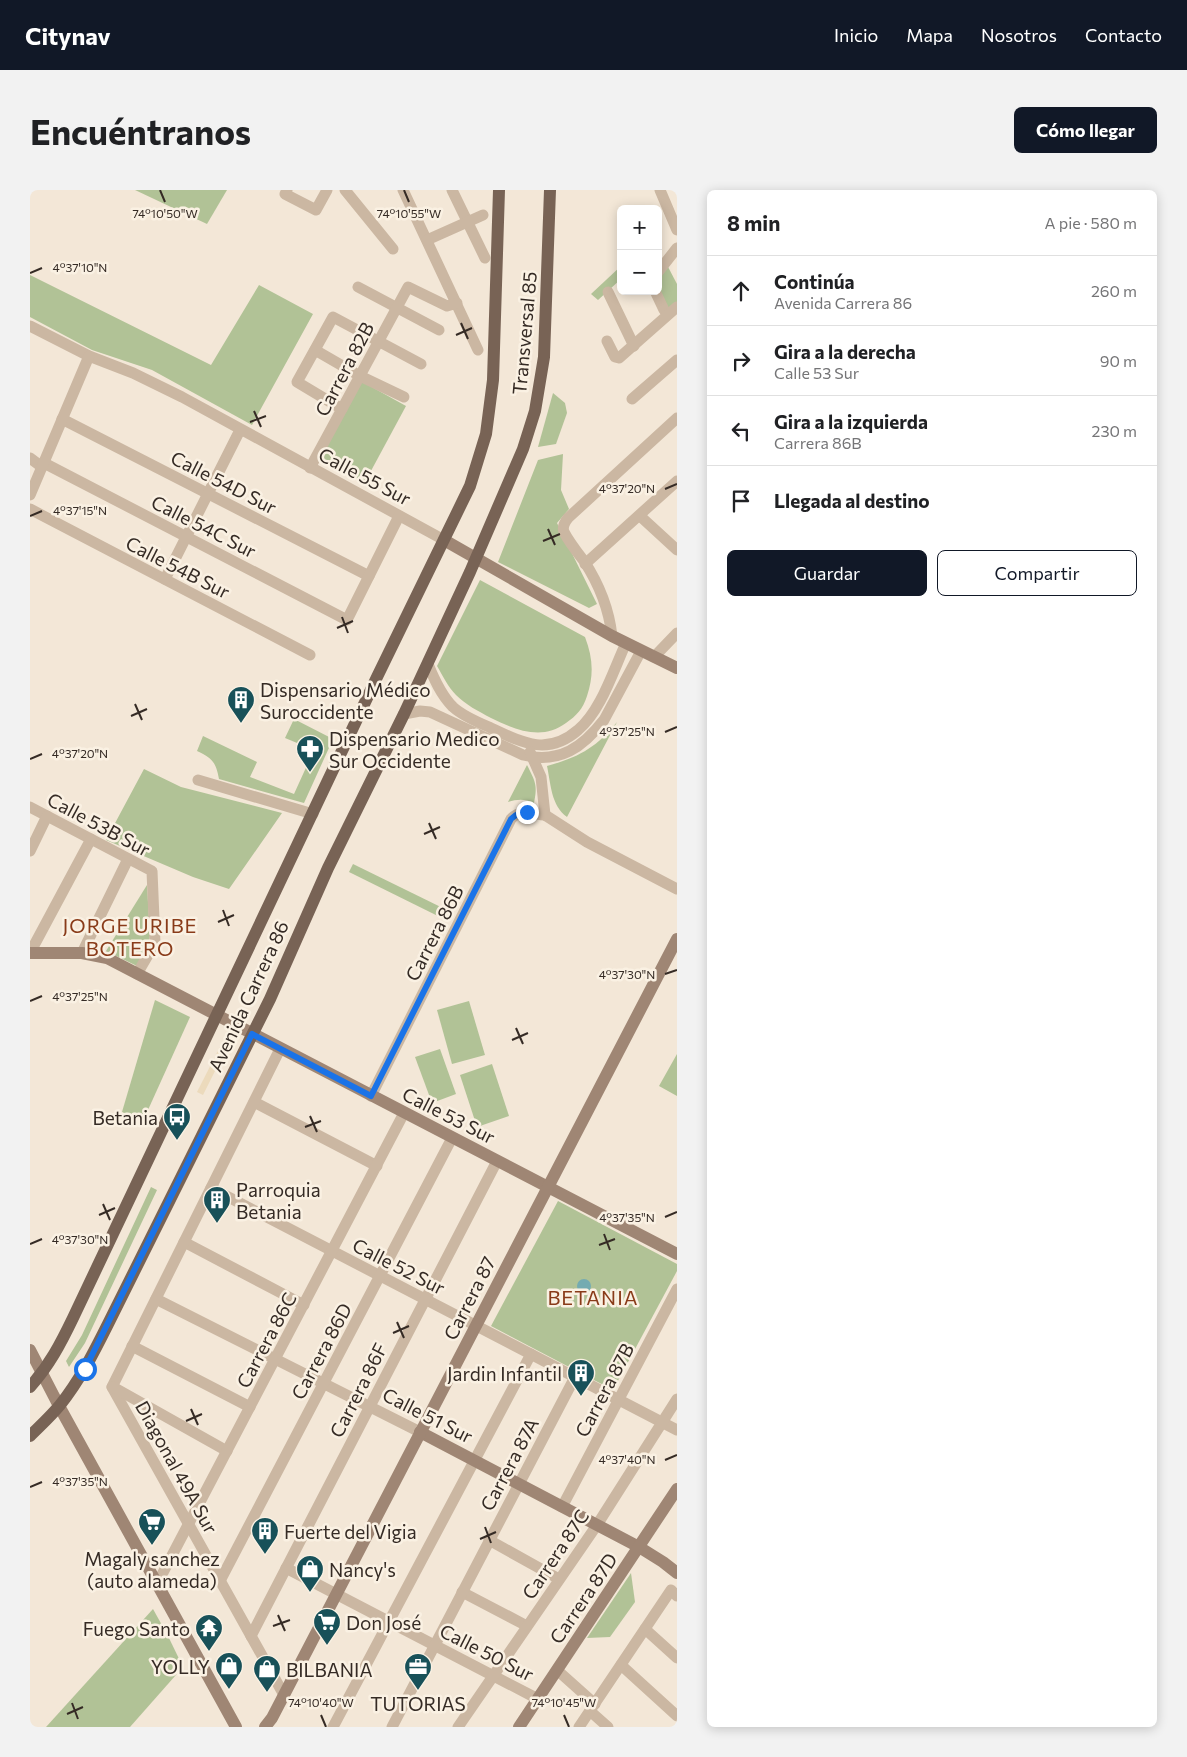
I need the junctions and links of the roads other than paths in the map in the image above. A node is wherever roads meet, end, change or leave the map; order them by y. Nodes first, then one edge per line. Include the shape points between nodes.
1 (327, 190) edge
2 (346, 190) edge
3 (403, 190) edge
4 (452, 190) edge
5 (499, 190) edge
6 (550, 190) edge
7 (664, 191) edge
8 (286, 192) edge
9 (483, 215) dead end
10 (467, 222) junction
11 (677, 230) edge
12 (427, 240) junction
13 (677, 248) edge
14 (393, 249) dead end
15 (485, 258) dead end
16 (662, 267) edge
17 (358, 287) dead end
18 (608, 292) dead end
19 (657, 295) edge
20 (457, 303) junction
21 (677, 307) edge
22 (397, 308) junction
23 (664, 310) dead end
24 (30, 326) edge
25 (439, 330) dead end
26 (607, 341) dead end
27 (378, 342) junction
28 (634, 346) junction
29 (315, 350) junction
30 (478, 350) dead end
31 (89, 356) junction
32 (677, 360) edge
33 (421, 364) dead end
34 (360, 376) junction
35 (404, 397) dead end
36 (632, 399) dead end
37 (342, 409) junction
38 (677, 418) edge
39 (62, 419) junction
40 (240, 430) junction
41 (30, 458) edge
42 (43, 465) junction
43 (310, 468) junction
44 (675, 485) edge
45 (208, 494) junction
46 (30, 495) edge
47 (30, 510) edge
48 (399, 516) junction
49 (640, 516) junction
50 (186, 536) junction
51 (444, 540) junction
52 (677, 550) edge
53 (477, 558) junction
54 (585, 564) junction
55 (369, 576) junction
56 (165, 579) junction
57 (677, 634) edge
58 (612, 636) junction
59 (626, 643) junction
60 (641, 651) junction
61 (310, 655) dead end
62 (654, 657) junction
63 (428, 664) junction
64 (677, 668) edge
65 (404, 714) junction
66 (523, 743) junction
67 (534, 758) junction
68 (198, 780) dead end
69 (30, 807) edge
70 (313, 814) junction
71 (545, 815) junction
72 (47, 816) junction
73 (91, 839) junction
74 (30, 851) edge
75 (128, 859) junction
76 (677, 889) edge
77 (677, 939) edge
78 (30, 953) edge
79 (82, 953) junction
80 (137, 974) junction
81 (217, 1016) junction
82 (252, 1034) junction
83 (280, 1049) junction
84 (371, 1096) junction
85 (254, 1102) junction
86 (404, 1113) junction
87 (452, 1138) junction
88 (497, 1161) junction
89 (377, 1166) junction
90 (548, 1187) junction
91 (211, 1188) junction
92 (184, 1242) junction
93 (333, 1251) junction
94 (677, 1254) edge
95 (380, 1276) junction
96 (677, 1289) edge
97 (156, 1298) junction
98 (425, 1299) junction
99 (304, 1305) junction
100 (476, 1325) junction
101 (132, 1346) junction
102 (30, 1350) edge
103 (531, 1354) junction
104 (276, 1359) junction
105 (42, 1374) junction
106 (575, 1377) junction
107 (324, 1383) junction
108 (30, 1387) edge
109 (112, 1387) junction
110 (677, 1399) edge
111 (618, 1400) junction
112 (59, 1406) junction
113 (370, 1406) junction
114 (250, 1407) junction
115 (662, 1422) junction
116 (677, 1430) edge
117 (420, 1432) junction
118 (30, 1436) edge
119 (226, 1451) junction
120 (474, 1460) junction
121 (519, 1484) junction
122 (677, 1489) edge
123 (562, 1506) junction
124 (188, 1524) junction
125 (597, 1525) junction
126 (489, 1540) junction
127 (640, 1547) junction
128 (286, 1568) junction
129 (677, 1573) edge
130 (560, 1579) junction
131 (220, 1581) junction
132 (157, 1584) junction
133 (462, 1592) junction
134 (674, 1593) edge
135 (336, 1594) junction
136 (389, 1622) junction
137 (527, 1626) junction
138 (645, 1630) junction
139 (251, 1636) junction
140 (434, 1645) junction
141 (677, 1658) edge
142 (621, 1665) junction
143 (557, 1670) junction
144 (493, 1675) junction
145 (284, 1695) junction
146 (538, 1698) junction
147 (592, 1708) junction
148 (677, 1716) edge
149 (236, 1727) edge
150 (265, 1727) edge
151 (333, 1727) edge
152 (392, 1727) edge
153 (458, 1727) edge
154 (519, 1727) edge
155 (579, 1727) edge
156 (608, 1727) edge

1 - 8 street via 316,210
2 - 14 street
3 - 12 street
4 - 10 street
5 - 51 main road, Transversal 85 via 496,346 486,434 470,486
6 - 53 main road, Transversal 85 via 546,339 535,412 523,450
7 - 11 street
9 - 10 street
10 - 12 street
10 - 15 street
12 - 20 street
13 - 16 street
17 - 22 street
18 - 28 street
19 - 23 street
20 - 22 street, Carrera 82B via 447,306 408,287
20 - 30 street
21 - 28 street
22 - 25 street
22 - 27 street, Carrera 82B
24 - 31 street, Calle 55 Sur
26 - 28 street via 617,358
27 - 29 street via 333,317
27 - 33 street
27 - 34 street, Carrera 82B
29 - 34 street
29 - 37 street via 298,382
31 - 39 street
31 - 40 street, Calle 55 Sur via 182,397
32 - 36 street
34 - 35 street
34 - 37 street, Carrera 82B
37 - 43 street, Carrera 82B
38 - 54 street via 565,522 564,533
39 - 42 street
39 - 45 street, Calle 54D Sur
40 - 43 street, Calle 55 Sur
40 - 45 street
41 - 42 street, Calle 54C Sur
42 - 46 street
42 - 50 street, Calle 54C Sur
43 - 48 street, Calle 55 Sur
44 - 49 street
45 - 50 street
45 - 55 street, Calle 54D Sur
47 - 56 street, Calle 54B Sur
48 - 51 street, Calle 55 Sur
48 - 55 street
49 - 52 street
49 - 54 street
50 - 55 street, Calle 54C Sur via 347,620
50 - 56 street
51 - 53 street, Calle 55 Sur
51 - 70 main road, Avenida Carrera 86
53 - 58 street, Calle 55 Sur
53 - 63 main road, Avenida Carrera 86
54 - 58 street via 602,596
56 - 61 street, Calle 54B Sur
57 - 62 street
58 - 59 street, Calle 55 Sur
59 - 60 street, Calle 55 Sur
59 - 66 street via 590,720 561,741 546,745
60 - 62 street, Calle 55 Sur
60 - 67 street via 604,720 588,740 565,754
62 - 64 street, Calle 55 Sur
63 - 65 main road, Avenida Carrera 86
63 - 66 street via 438,687 453,706 474,720
65 - 67 street via 420,710 430,712
65 - 82 main road, Avenida Carrera 86 via 328,868
66 - 67 street
67 - 71 street via 541,777
68 - 70 street
69 - 72 street, Calle 53B Sur
70 - 81 main road, Avenida Carrera 86
71 - 76 street via 588,842
71 - 84 street, Carrera 86B via 521,812 511,819
72 - 73 street, Calle 53B Sur
72 - 74 street
73 - 75 street, Calle 53B Sur
73 - 78 street
75 - 79 street
75 - 80 street, Calle 53B Sur via 152,871 155,942
77 - 90 street, Carrera 87
78 - 79 street, Calle 53 Sur
79 - 80 street, Calle 53 Sur via 107,958
80 - 81 street, Calle 53 Sur
81 - 82 street, Calle 53 Sur
81 - 105 main road, Avenida Carrera 86 via 60,1345
82 - 83 street, Calle 53 Sur
82 - 112 main road, Avenida Carrera 86 via 95,1350
83 - 84 street, Calle 53 Sur
83 - 85 street
84 - 86 street, Calle 53 Sur
85 - 89 street
85 - 91 street
86 - 87 street, Calle 53 Sur
86 - 89 street, Carrera 86C
87 - 88 street, Calle 53 Sur
87 - 95 street, Carrera 86D
88 - 90 street, Calle 53 Sur
88 - 98 street, Carrera 86F
89 - 93 street, Carrera 86C
90 - 94 street, Calle 53 Sur
90 - 100 street, Carrera 87
91 - 92 street
91 - 93 street, Calle 52 Sur
92 - 97 street
92 - 99 street
93 - 95 street, Calle 52 Sur
93 - 99 street, Carrera 86C
95 - 98 street, Calle 52 Sur
95 - 107 street, Carrera 86D
96 - 111 street, Carrera 87B
97 - 101 street
97 - 104 street, Calle 51 Sur
98 - 100 street, Calle 52 Sur
98 - 113 street, Carrera 86F
99 - 104 street, Carrera 86C
100 - 103 street, Calle 52 Sur
100 - 117 street, Carrera 87
101 - 109 street
101 - 114 street
102 - 105 street
103 - 106 street, Calle 52 Sur
103 - 120 street
104 - 107 street, Calle 51 Sur
104 - 114 street, Carrera 86C
105 - 108 main road, Avenida Carrera 86
105 - 112 street
106 - 111 street, Calle 52 Sur
106 - 121 street, Carrera 87A
107 - 113 street, Calle 51 Sur
107 - 131 street, Carrera 86D
109 - 119 street
109 - 124 street, Diagonal 49A Sur
110 - 115 street, Carrera 87C
111 - 115 street, Calle 52 Sur
111 - 123 street, Carrera 87B
112 - 118 main road, Avenida Carrera 86
112 - 132 street
113 - 117 street, Calle 51 Sur
113 - 128 street, Carrera 86F
114 - 119 street, Carrera 86C
115 - 116 street, Calle 52 Sur
115 - 125 street, Carrera 87C
117 - 120 street, Calle 51 Sur
117 - 135 street, Carrera 87
119 - 124 street, Carrera 86C
120 - 121 street, Calle 51 Sur
120 - 136 street
121 - 123 street, Calle 51 Sur
121 - 126 street, Carrera 87A
122 - 127 street, Carrera 87D
123 - 125 street, Calle 51 Sur
124 - 131 street, Diagonal 49A Sur
124 - 132 street, Carrera 86C
125 - 127 street, Calle 51 Sur
125 - 130 street, Carrera 87C
126 - 130 street
126 - 133 street, Carrera 87A
127 - 129 street, Calle 51 Sur
127 - 143 street, Carrera 87D
128 - 135 street, Calle 50 Sur
128 - 139 street, Carrera 86F
130 - 137 street, Carrera 87C
131 - 139 street, Diagonal 49A Sur
132 - 149 street
133 - 137 street
133 - 140 street, Carrera 87A
134 - 138 street
135 - 136 street, Calle 50 Sur
135 - 145 street, Carrera 87
136 - 140 street, Calle 50 Sur
136 - 151 street
137 - 144 street, Carrera 87C
138 - 141 street
138 - 142 street
139 - 145 street, Diagonal 49A Sur
140 - 144 street, Calle 50 Sur
140 - 152 street, Carrera 87A
142 - 147 street
142 - 148 street
143 - 146 street, Carrera 87D
143 - 147 street
144 - 146 street, Calle 50 Sur
144 - 153 street, Carrera 87C
145 - 150 street, Carrera 87
146 - 154 street, Carrera 87D
147 - 155 street
147 - 156 street

